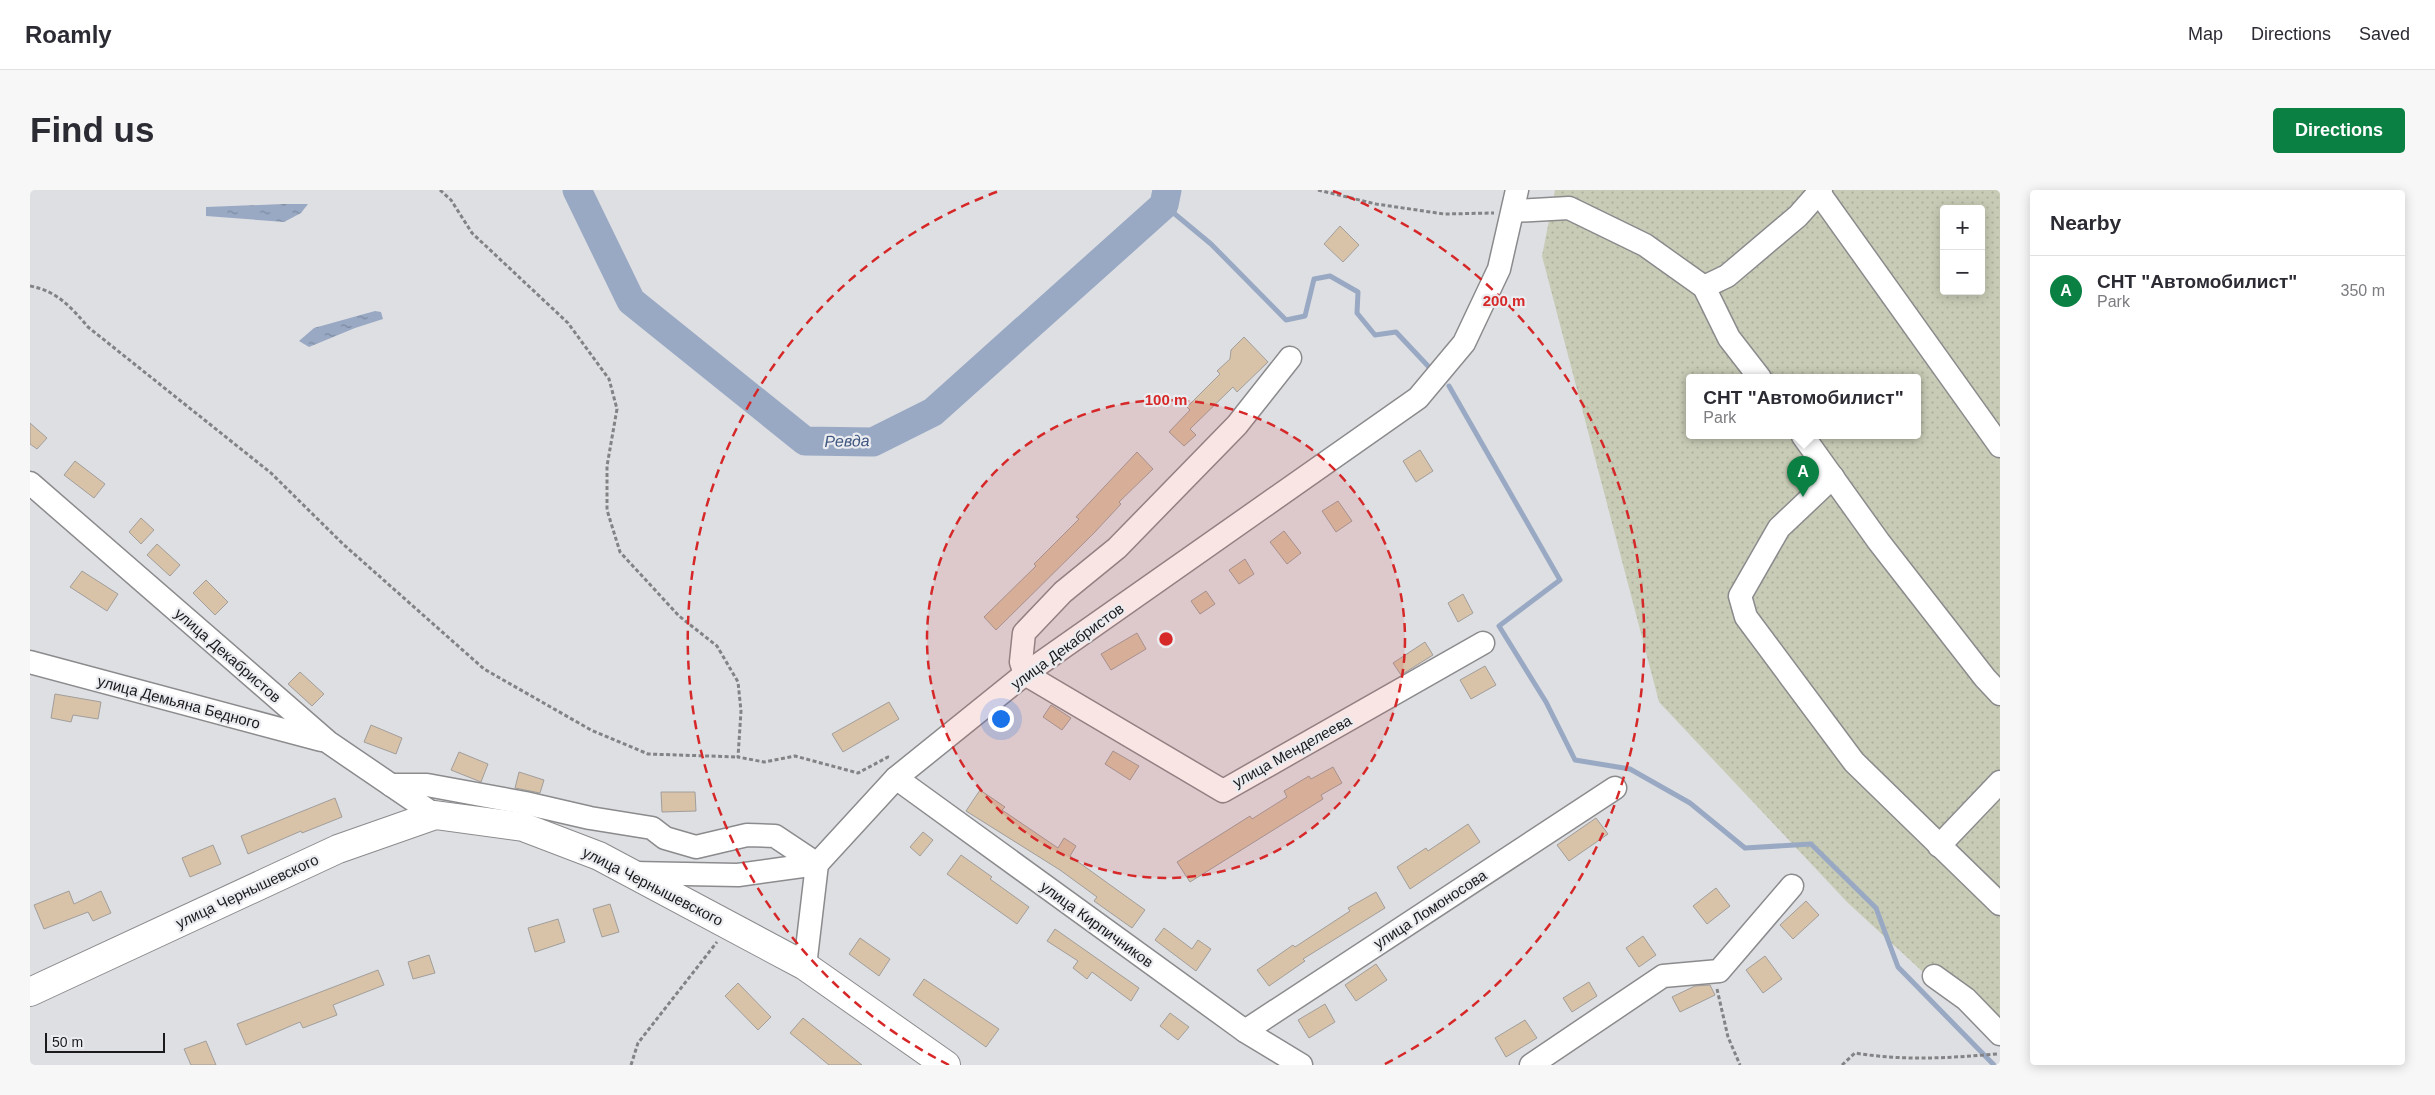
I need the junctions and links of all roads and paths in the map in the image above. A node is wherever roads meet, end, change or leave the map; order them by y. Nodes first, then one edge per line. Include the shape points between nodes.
1 (440, 190) edge
2 (445, 190) edge
3 (1318, 190) edge
4 (1819, 191) edge
5 (1571, 199) edge
6 (451, 200) junction
7 (1515, 200) edge
8 (30, 286) edge
9 (1704, 287) junction
10 (1290, 358) dead end
11 (1757, 374) edge
12 (1805, 439) edge
13 (2000, 446) edge
14 (1832, 477) junction
15 (30, 483) edge
16 (1483, 643) dead end
17 (30, 662) edge
18 (1025, 674) junction
19 (2000, 694) edge
20 (328, 742) junction
21 (738, 757) junction
22 (903, 772) junction
23 (2000, 782) edge
24 (391, 785) junction
25 (1614, 788) dead end
26 (434, 815) junction
27 (1939, 846) junction
28 (817, 864) junction
29 (631, 873) junction
30 (1792, 886) dead end
31 (2000, 904) edge
32 (729, 925) junction
33 (805, 966) junction
34 (1713, 972) junction
35 (1934, 976) dead end
36 (30, 992) edge
37 (1245, 1031) junction
38 (2000, 1034) edge
39 (2000, 1053) edge
40 (630, 1065) edge
41 (946, 1065) edge
42 (1301, 1065) edge
43 (1531, 1065) edge
44 (1740, 1065) edge
45 (1842, 1065) edge

1 - 6 path
2 - 6 path
3 - 7 path via 1376,204 1444,214 1501,213
4 - 9 street via 1798,216 1727,276
4 - 13 street
5 - 7 street
5 - 9 street
6 - 21 path via 472,233 568,323 609,379 617,409 607,466 608,510 620,552 679,616 717,646 738,682 741,711
7 - 18 street, улица Декабристов via 1499,269 1464,343 1418,398
8 - 21 path via 67,302 88,327 271,473 343,544 484,669 591,730 648,754
9 - 11 street via 1729,338
10 - 18 street via 1237,426 1117,548 1063,592 1024,634 1021,662
12 - 14 street
14 - 19 street via 1879,542
14 - 27 street via 1780,528 1740,596 1746,617 1854,762
15 - 20 street, улица Декабристов
16 - 18 street, улица Менделеева via 1222,790
17 - 20 street, улица Демьяна Бедного
18 - 22 street, улица Декабристов
20 - 24 street, улица Декабристов
21 - 22 path via 764,762 795,756 858,773 888,757
22 - 28 street, улица Декабристов
22 - 37 street, улица Кирпичников
23 - 27 street
24 - 26 street, улица Декабристов
24 - 28 street via 427,785 525,802 590,818 652,828 665,838 696,847 747,835 775,836
25 - 37 street, улица Ломоносова
26 - 29 main road, улица Чернышевского via 523,827 599,856
26 - 36 main road, улица Чернышевского via 338,849
27 - 31 street
28 - 29 street via 738,875
28 - 33 street
29 - 32 main road, улица Чернышевского
30 - 34 street via 1719,971
32 - 33 main road, улица Чернышевского
32 - 40 path via 638,1043
33 - 41 main road, улица Чернышевского
34 - 43 street via 1663,976
34 - 44 path via 1722,1014
35 - 38 street via 1966,999
37 - 42 street, улица Кирпичников
39 - 45 path via 1920,1060 1855,1053

